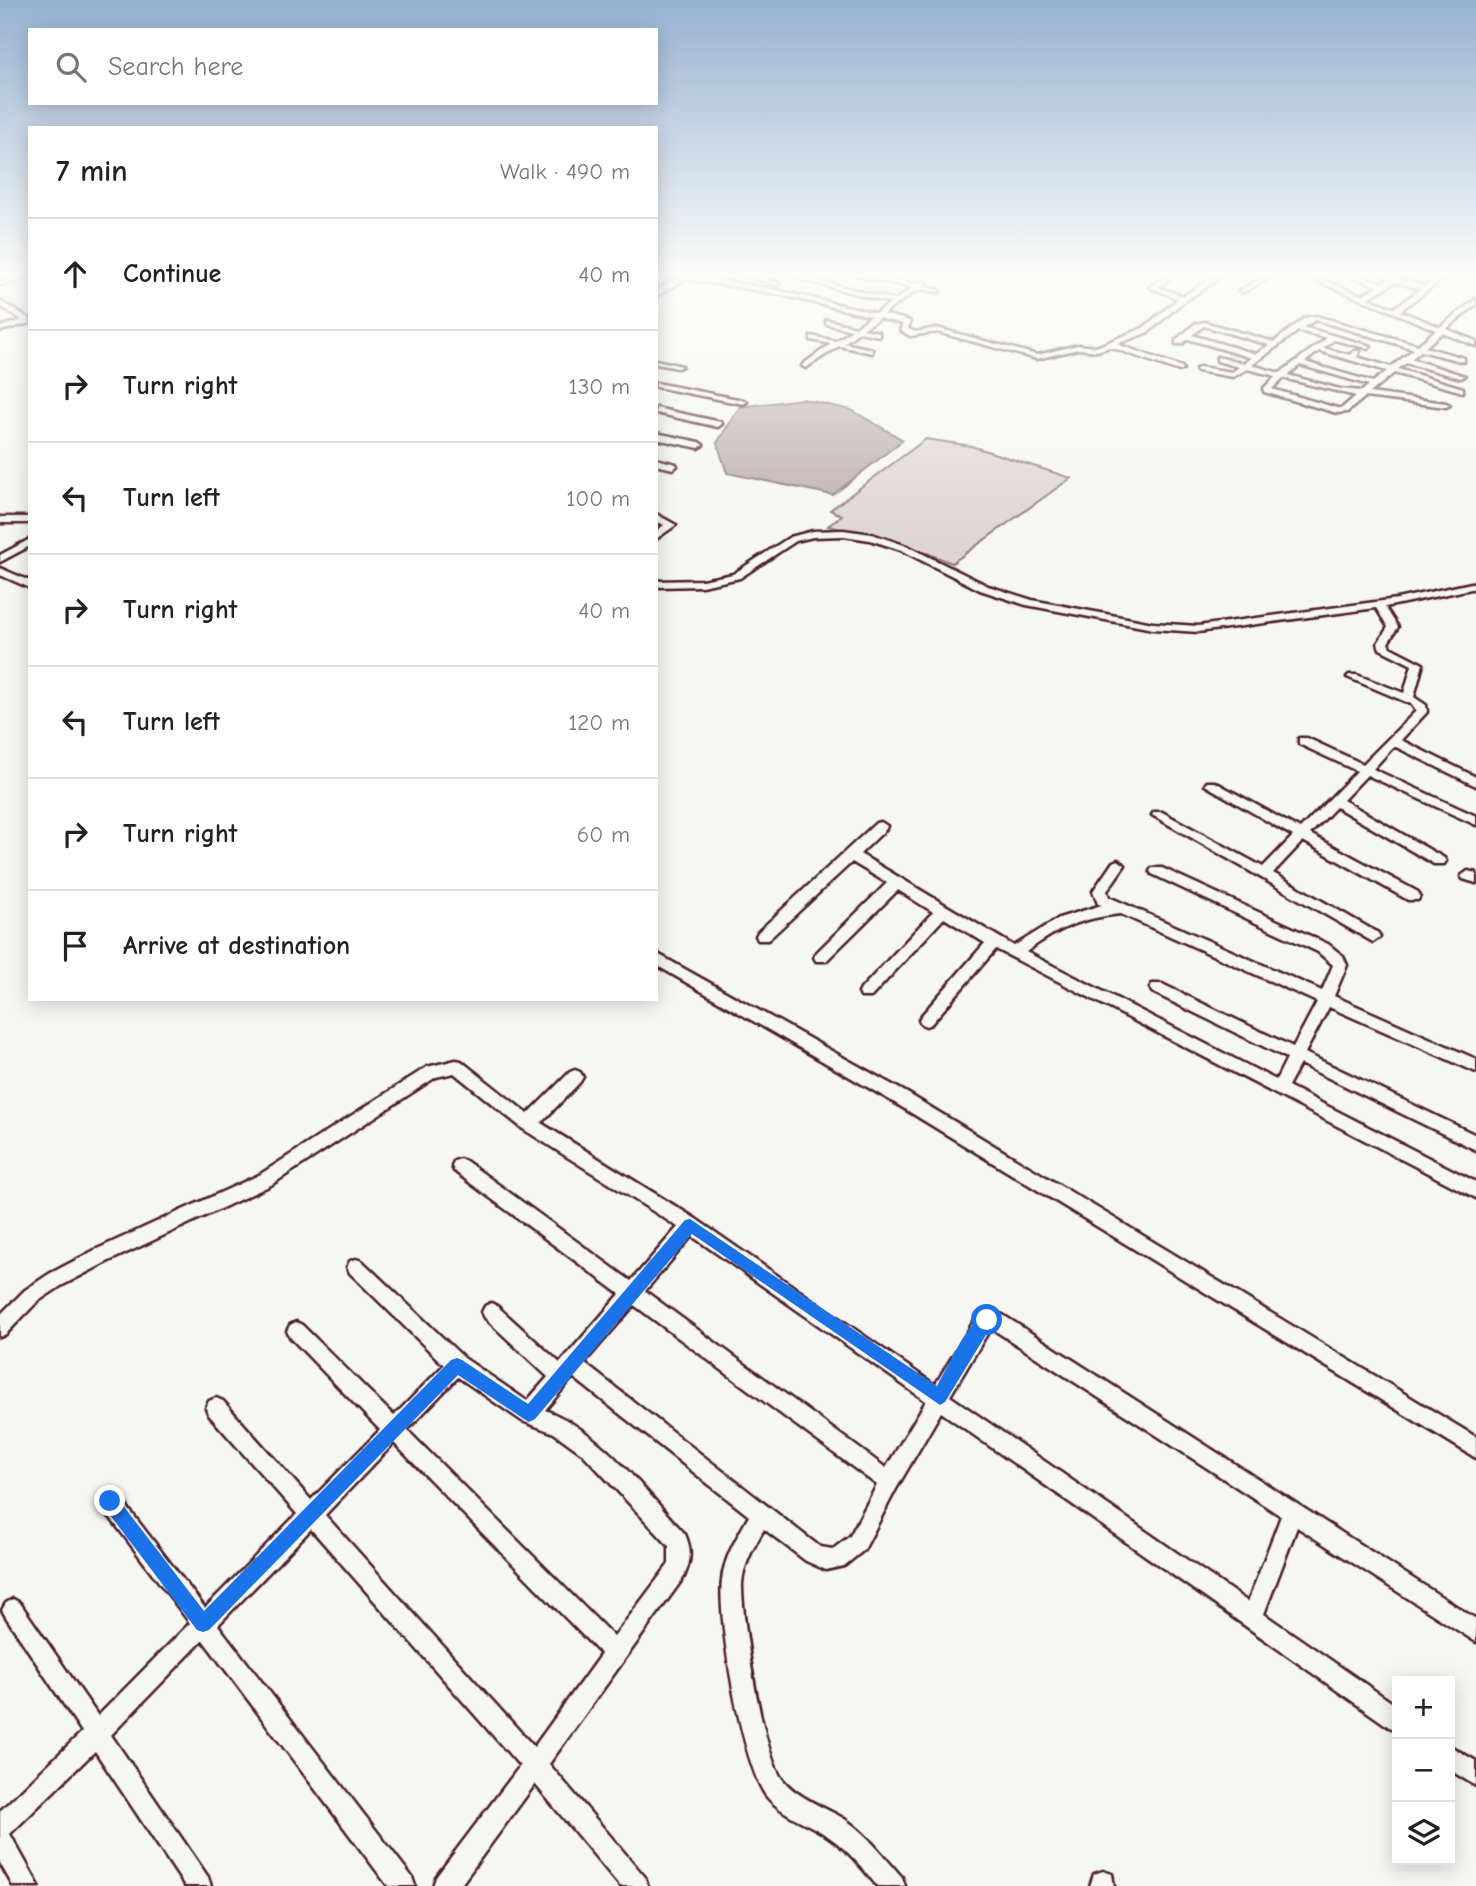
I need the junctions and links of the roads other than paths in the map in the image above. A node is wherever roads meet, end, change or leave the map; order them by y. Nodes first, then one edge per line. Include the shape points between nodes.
1 (814, 360) edge
2 (1154, 360) edge
3 (1224, 360) edge
4 (1253, 360) edge
5 (1304, 360) edge
6 (1358, 360) edge
7 (1406, 360) joint
8 (658, 362) edge
9 (1300, 363) junction
10 (678, 366) dead end
11 (806, 366) dead end
12 (1245, 366) junction
13 (1179, 369) dead end
14 (1200, 369) dead end
15 (1392, 370) junction
16 (1281, 376) junction
17 (1461, 376) dead end
18 (1429, 381) junction
19 (658, 385) edge
20 (1376, 385) junction
21 (1460, 390) dead end
22 (1365, 394) junction
23 (1415, 401) junction
24 (743, 402) dead end
25 (1446, 405) dead end
26 (658, 410) edge
27 (719, 424) dead end
28 (658, 436) edge
29 (699, 445) dead end
30 (658, 462) edge
31 (673, 466) dead end
32 (658, 518) edge
33 (28, 520) edge
34 (3, 522) edge
35 (658, 535) edge
36 (28, 543) edge
37 (0, 559) edge
38 (0, 571) edge
39 (28, 584) edge
40 (658, 584) edge
41 (1476, 585) edge
42 (1379, 605) junction
43 (1353, 677) dead end
44 (1408, 699) junction
45 (1303, 741) dead end
46 (1393, 741) junction
47 (1364, 769) junction
48 (1476, 782) edge
49 (1211, 785) dead end
50 (1335, 801) junction
51 (1158, 815) dead end
52 (1475, 821) edge
53 (881, 827) dead end
54 (1301, 836) junction
55 (850, 855) junction
56 (1439, 861) dead end
57 (1118, 864) dead end
58 (1157, 870) dead end
59 (1264, 874) junction
60 (897, 882) junction
61 (1413, 896) dead end
62 (1120, 909) junction
63 (943, 910) junction
64 (763, 936) dead end
65 (1373, 937) dead end
66 (994, 942) junction
67 (1015, 953) junction
68 (821, 957) dead end
69 (658, 958) edge
70 (1157, 988) dead end
71 (866, 993) dead end
72 (1325, 1001) junction
73 (926, 1020) dead end
74 (1297, 1054) junction
75 (1476, 1066) edge
76 (575, 1077) dead end
77 (1280, 1087) junction
78 (529, 1124) junction
79 (1476, 1143) edge
80 (460, 1166) dead end
81 (1476, 1190) edge
82 (690, 1225) junction
83 (356, 1267) dead end
84 (632, 1293) junction
85 (491, 1312) dead end
86 (0, 1328) edge
87 (296, 1331) dead end
88 (457, 1365) junction
89 (567, 1371) junction
90 (940, 1397) junction
91 (216, 1408) dead end
92 (529, 1414) junction
93 (393, 1429) junction
94 (1476, 1448) edge
95 (889, 1482) junction
96 (110, 1501) dead end
97 (762, 1513) junction
98 (1292, 1514) junction
99 (312, 1516) junction
100 (13, 1610) dead end
101 (1253, 1616) junction
102 (203, 1624) junction
103 (1476, 1631) edge
104 (615, 1653) junction
105 (1392, 1715) edge
106 (96, 1734) junction
107 (1455, 1760) edge
108 (536, 1767) junction
109 (1476, 1775) edge
110 (0, 1827) edge
111 (0, 1840) edge
112 (27, 1886) edge
113 (199, 1886) edge
114 (404, 1886) edge
115 (445, 1886) edge
116 (636, 1886) edge
117 (893, 1886) edge

1 - 11 street
2 - 13 street
3 - 12 street
4 - 12 street
5 - 9 street
6 - 15 street
7 - 15 street
7 - 17 street
8 - 10 street
9 - 16 street
9 - 20 street
12 - 14 street via 1231,376
12 - 16 street
15 - 18 street
15 - 20 street
16 - 22 street
16 - 22 street via 1267,390 1337,411
18 - 21 street
18 - 23 street via 1430,387
19 - 24 street
20 - 22 street
22 - 23 street
23 - 25 street
26 - 27 street
28 - 29 street
30 - 31 street
32 - 35 street via 671,525
33 - 34 street
36 - 37 street
38 - 39 street
40 - 42 street via 702,583 736,576 793,539 843,533 904,548 984,588 1030,603 1153,626 1198,629
41 - 42 street
42 - 44 street via 1393,627 1385,649 1418,663
43 - 44 street
44 - 46 street via 1419,704 1421,712
45 - 47 street
46 - 47 street
46 - 48 street
47 - 50 street
47 - 52 street
49 - 54 street
50 - 54 street
50 - 56 street
51 - 59 street
53 - 55 street
54 - 59 street
54 - 61 street
55 - 60 street
55 - 64 street
57 - 62 street via 1100,891 1103,900
58 - 72 street via 1332,954 1340,965
59 - 65 street
60 - 63 street
60 - 68 street
62 - 67 street via 1067,919 1045,929
62 - 72 street
63 - 66 street
63 - 71 street
66 - 67 street
66 - 73 street
67 - 77 street
69 - 94 street via 901,1098
70 - 74 street
72 - 74 street
72 - 75 street
74 - 77 street
74 - 79 street
76 - 78 street
77 - 81 street
78 - 82 street
78 - 86 street via 456,1066 432,1072 265,1180 55,1280 31,1296
80 - 84 street
82 - 84 street
82 - 90 street
83 - 88 street
84 - 89 street
84 - 95 street
85 - 89 street
87 - 93 street
88 - 92 street
88 - 93 street
89 - 92 street
89 - 97 street
90 - 95 street
90 - 98 street via 982,1324 997,1321
90 - 101 street
91 - 99 street
92 - 104 street via 560,1425 590,1447 678,1541 681,1561 677,1570
93 - 99 street
93 - 104 street
95 - 97 street via 857,1543 837,1559 813,1554
96 - 102 street
97 - 117 street via 735,1563 732,1583 745,1688 761,1759 769,1781 778,1790 869,1854
98 - 101 street
98 - 103 street
99 - 102 street
99 - 108 street
100 - 106 street
101 - 105 street
102 - 106 street
102 - 114 street
104 - 108 street
106 - 110 street
106 - 113 street
107 - 109 street
108 - 115 street
108 - 116 street
111 - 112 street

